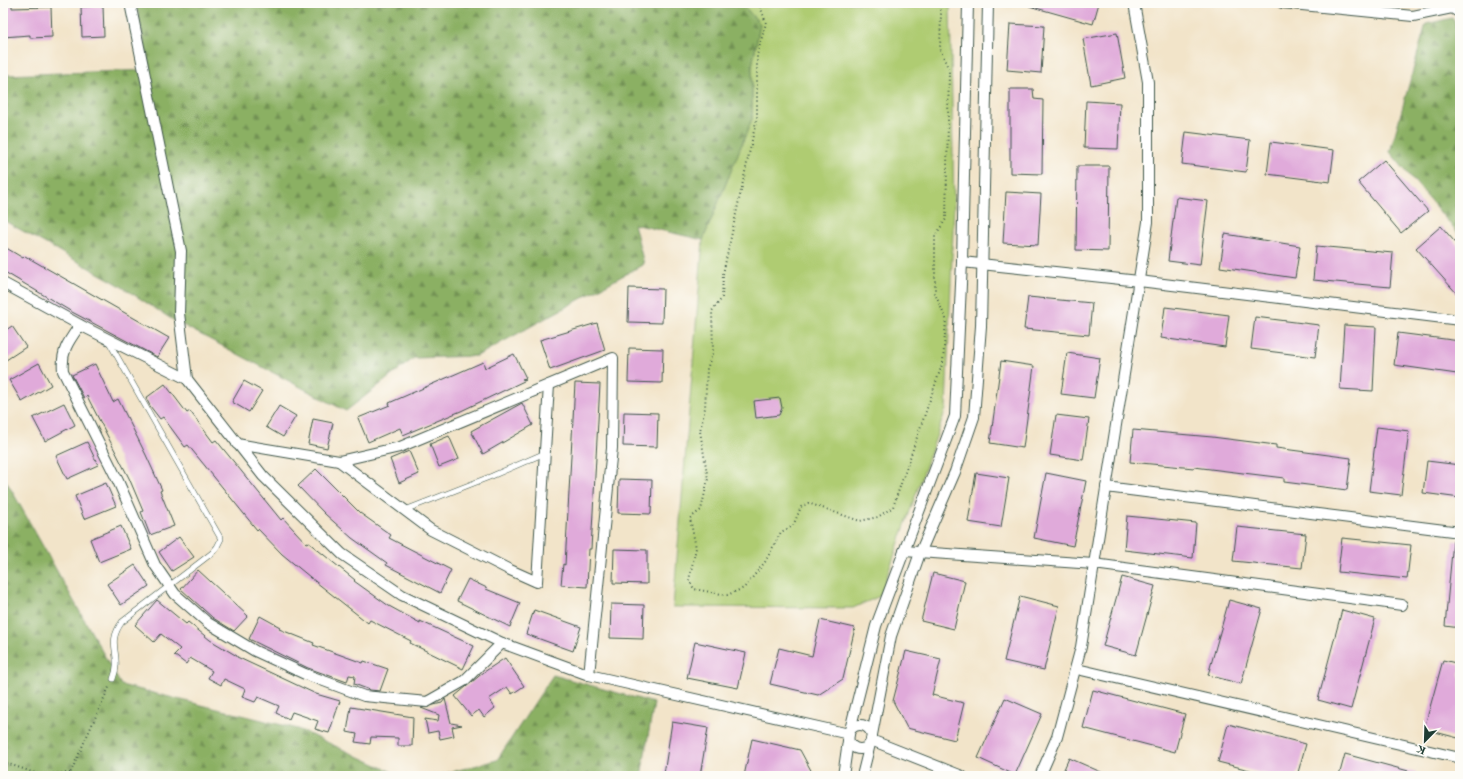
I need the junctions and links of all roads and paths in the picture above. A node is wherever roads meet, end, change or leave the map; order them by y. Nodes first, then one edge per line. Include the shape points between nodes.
1 (130, 3) edge
2 (759, 3) edge
3 (938, 3) edge
4 (968, 3) edge
5 (988, 3) edge
6 (1134, 3) edge
7 (1282, 3) edge
8 (1460, 13) edge
9 (962, 262) junction
10 (982, 263) junction
11 (1139, 281) junction
12 (3, 283) edge
13 (1460, 320) edge
14 (80, 326) junction
15 (108, 339) junction
16 (186, 380) junction
17 (549, 385) junction
18 (237, 444) junction
19 (545, 453) junction
20 (339, 461) junction
21 (1106, 487) junction
22 (405, 510) junction
23 (1460, 532) edge
24 (904, 551) junction
25 (920, 553) junction
26 (1094, 564) junction
27 (169, 585) junction
28 (1402, 605) dead end
29 (502, 643) junction
30 (1077, 669) junction
31 (589, 675) junction
32 (113, 679) joint
33 (848, 734) junction
34 (871, 740) junction
35 (1460, 758) edge
36 (3, 762) edge
37 (69, 774) edge
38 (843, 776) edge
39 (862, 776) edge
40 (962, 776) edge
41 (1040, 776) edge

1 - 16 street via 181,251 179,313
2 - 3 path via 766,23 757,55 757,117 723,274 722,298 712,311 713,351 707,369 705,408 700,431 708,479 701,510 690,518 696,548 689,580 694,589 727,595 744,588 765,562 781,532 793,526 801,507 808,503 860,522 878,517 893,507 943,362 946,319 936,294 935,236 946,219 949,70 940,48 941,13
4 - 9 street
5 - 10 street
6 - 11 street via 1148,82 1148,222
7 - 8 street via 1413,16 1452,8
9 - 10 street
9 - 24 street via 955,416
10 - 11 street
10 - 25 street via 981,326 974,417 955,472
11 - 13 street
11 - 21 street
12 - 14 street
14 - 15 street
14 - 27 street via 62,357 63,371 118,481 155,565
15 - 16 street
15 - 27 lane via 221,539 212,553
16 - 18 street
17 - 19 street
17 - 20 street via 400,447
17 - 31 street via 613,358 612,448
18 - 20 street
18 - 29 street via 263,476 342,554 402,595
19 - 22 lane
19 - 22 street via 536,582 431,530
20 - 22 street
21 - 23 street
21 - 26 street
24 - 25 street
24 - 33 street via 876,626
25 - 26 street
25 - 34 street via 891,636
26 - 28 street
26 - 30 street
27 - 29 street via 175,594 208,623 255,651 305,674 364,696 427,702 464,681
27 - 32 lane via 122,622 116,630 113,642 117,668
29 - 31 street
30 - 35 street
30 - 41 street via 1057,737
31 - 33 street
32 - 37 path
33 - 34 street via 850,742 856,747 867,746
33 - 34 street via 854,726 864,726 870,730
33 - 38 street
34 - 39 street
34 - 40 street
36 - 37 path via 38,774

